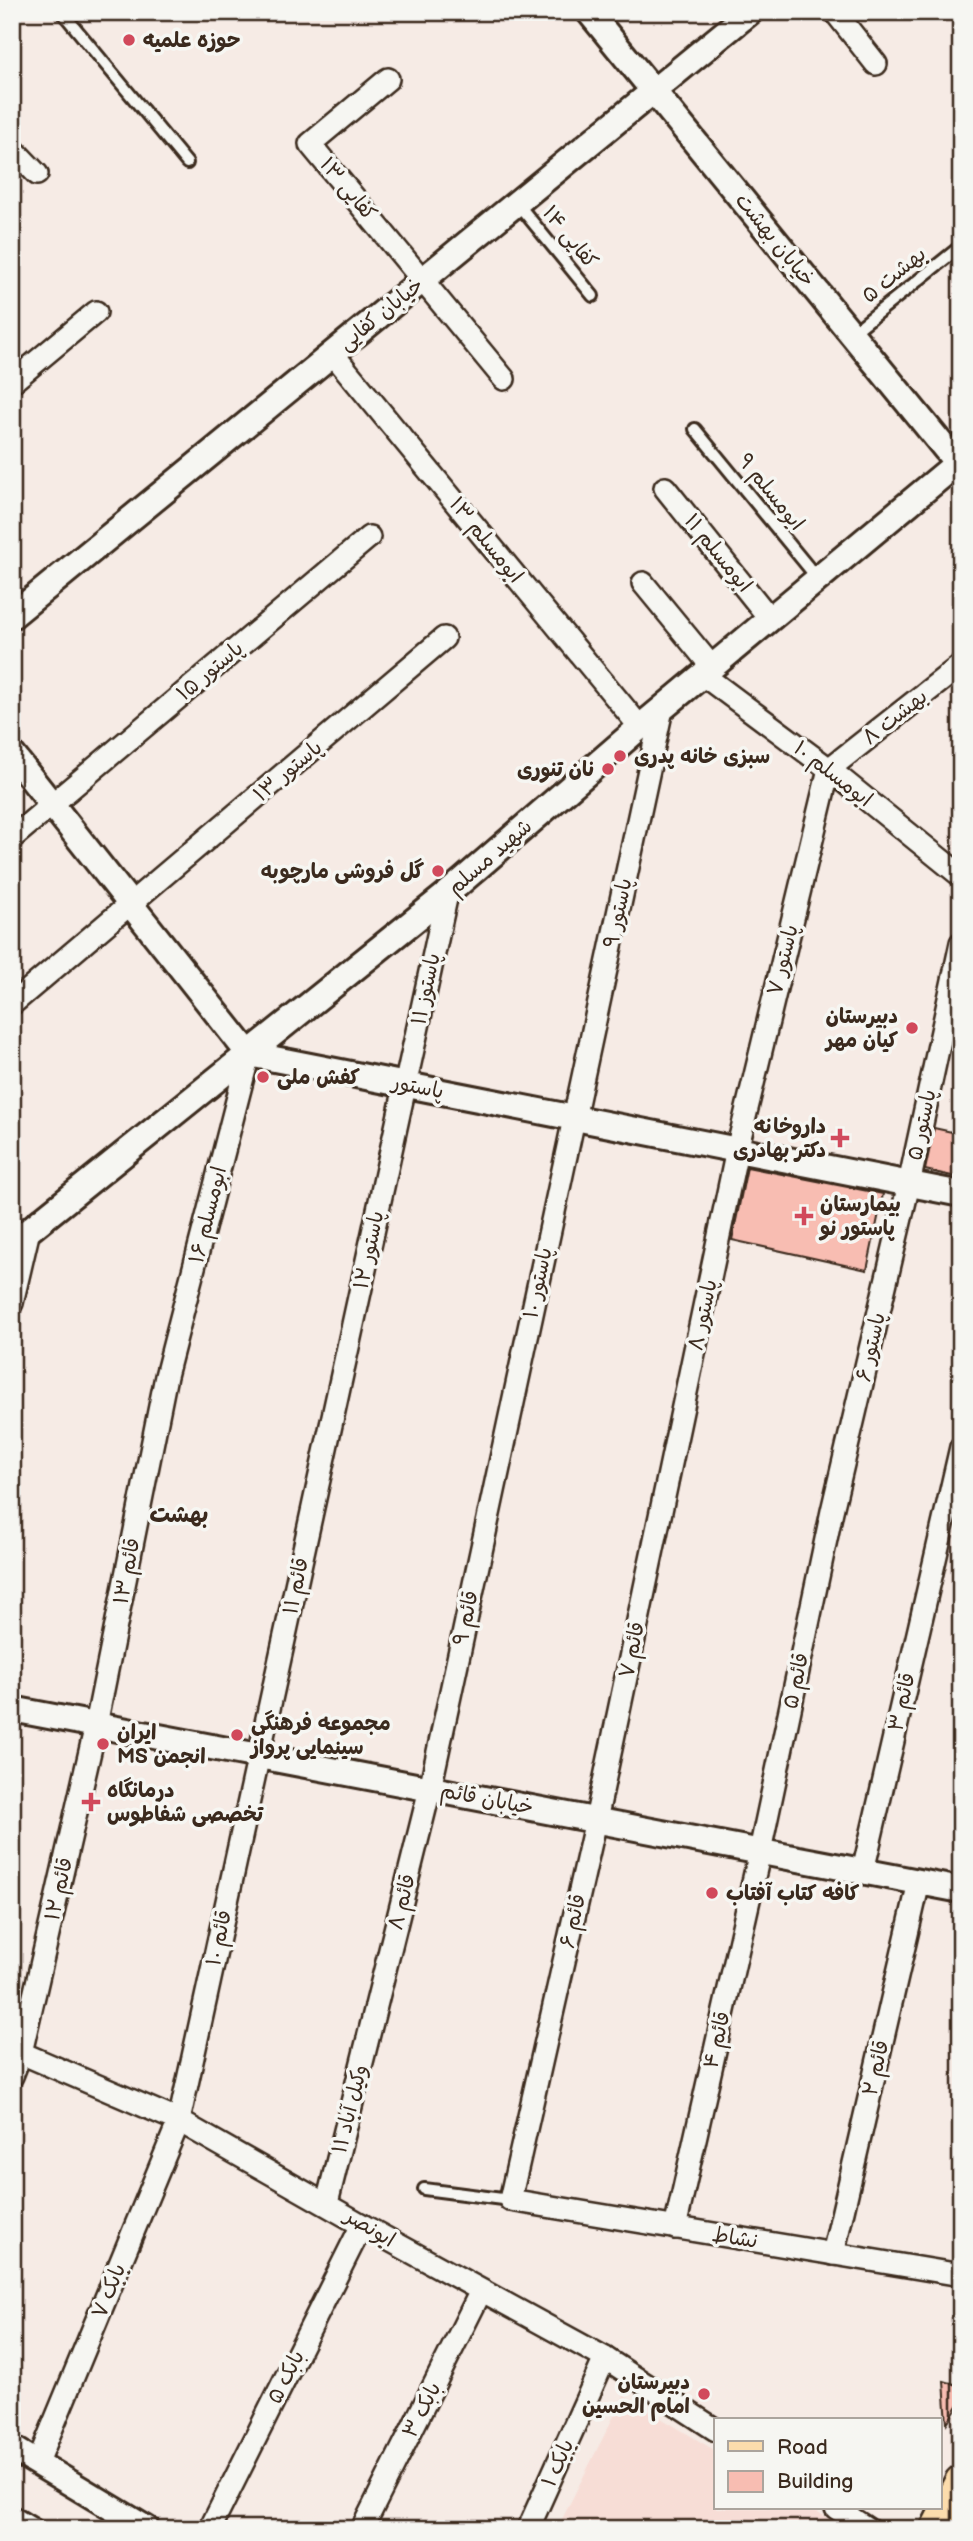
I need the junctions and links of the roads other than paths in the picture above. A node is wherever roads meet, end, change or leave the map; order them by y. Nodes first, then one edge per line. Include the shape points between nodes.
1 (62, 12) edge
2 (589, 12) edge
3 (750, 12) edge
4 (835, 12) edge
5 (876, 64) dead end
6 (388, 79) dead end
7 (653, 91) junction
8 (12, 148) edge
9 (187, 163) dead end
10 (37, 174) dead end
11 (517, 203) junction
12 (961, 246) edge
13 (424, 280) junction
14 (593, 296) dead end
15 (96, 312) dead end
16 (851, 334) junction
17 (333, 354) junction
18 (505, 379) dead end
19 (12, 382) edge
20 (695, 429) dead end
21 (959, 464) edge
22 (665, 488) dead end
23 (369, 537) dead end
24 (818, 579) junction
25 (643, 583) dead end
26 (12, 616) edge
27 (770, 619) junction
28 (444, 638) dead end
29 (961, 665) edge
30 (708, 671) junction
31 (662, 709) junction
32 (640, 727) junction
33 (12, 754) edge
34 (829, 769) junction
35 (52, 804) junction
36 (12, 838) edge
37 (961, 876) edge
38 (447, 894) junction
39 (132, 904) junction
40 (961, 943) edge
41 (12, 1004) edge
42 (249, 1054) junction
43 (405, 1084) junction
44 (574, 1118) junction
45 (737, 1150) junction
46 (909, 1184) junction
47 (961, 1194) edge
48 (21, 1237) edge
49 (12, 1303) edge
50 (166, 1376) joint
51 (334, 1415) joint
52 (961, 1447) edge
53 (503, 1448) joint
54 (668, 1480) joint
55 (832, 1511) joint
56 (12, 1709) edge
57 (96, 1725) junction
58 (259, 1756) junction
59 (430, 1788) junction
60 (596, 1820) junction
61 (760, 1851) junction
62 (863, 1871) junction
63 (919, 1882) junction
64 (961, 1890) edge
65 (374, 2015) joint
66 (17, 2051) edge
67 (12, 2076) edge
68 (179, 2121) junction
69 (424, 2189) dead end
70 (510, 2200) junction
71 (327, 2203) junction
72 (362, 2225) junction
73 (674, 2228) junction
74 (834, 2254) junction
75 (961, 2275) edge
76 (481, 2291) junction
77 (605, 2358) junction
78 (714, 2429) edge
79 (12, 2448) edge
80 (38, 2462) junction
81 (961, 2482) edge
82 (839, 2510) edge
83 (12, 2511) edge
84 (42, 2529) edge
85 (147, 2529) edge
86 (209, 2529) edge
87 (362, 2529) edge
88 (528, 2529) edge
89 (868, 2529) edge
90 (937, 2529) edge

1 - 9 lane
2 - 7 street, خیابان بهشت
3 - 7 street, خیابان کفایی
4 - 5 street
6 - 13 street, کفایی ۱۳ via 310,144
7 - 11 street, خیابان کفایی
7 - 16 street, خیابان بهشت
8 - 10 street
11 - 13 street, خیابان کفایی
11 - 14 lane, کفایی ۱۴
12 - 16 lane, بهشت ۵
13 - 17 street, خیابان کفایی
13 - 18 street
15 - 19 street
16 - 21 street, خیابان بهشت
17 - 26 street, خیابان کفایی
17 - 32 street, ابومسلم ۱۳
20 - 24 lane, ابومسلم ۹
21 - 24 street, شهید مسلم
22 - 27 street, ابومسلم ۱۱
23 - 35 street, پاستور ۱۵
24 - 27 street, شهید مسلم
25 - 30 street, ابومسلم ۱۰
27 - 30 street, شهید مسلم
28 - 39 street, پاستور ۱۳
29 - 34 street, بهشت ۸
30 - 31 street, شهید مسلم
30 - 34 street, ابومسلم ۱۰
31 - 32 street, شهید مسلم
31 - 44 street, پاستور ۹
32 - 38 street, شهید مسلم
33 - 35 street
34 - 37 street, ابومسلم ۱۰
34 - 45 street, پاستور ۷
35 - 36 street, پاستور ۱۵
35 - 39 street
38 - 42 street, شهید مسلم
38 - 43 street, پاستوز ۱۱
39 - 41 street, پاستور ۱۳
39 - 42 street
40 - 46 street, پاستور ۵
42 - 43 street, پاستور
42 - 48 street, شهید مسلم
42 - 50 street, ابومسلم ۱۶
43 - 44 street, پاستور
43 - 51 street, پاستور ۱۲
44 - 45 street, پاستور
44 - 53 street, پاستور ۱۰
45 - 46 street, پاستور
45 - 54 street, پاستور ۸
46 - 47 street, پاستور
46 - 55 street, پاستور ۶
48 - 49 street
50 - 57 street, قائم ۱۳
51 - 58 street, قائم ۱۱
52 - 62 street, قائم ۳
53 - 59 street, قائم ۹
54 - 60 street, قائم ۷
55 - 61 street, قائم ۵
56 - 57 street, خیابان قائم
57 - 58 street, خیابان قائم
57 - 66 street, قائم ۱۲
58 - 59 street, خیابان قائم
58 - 68 street, قائم ۱۰
59 - 60 street, خیابان قائم
59 - 65 street, قائم ۸
60 - 61 street, خیابان قائم
60 - 70 street, قائم ۶
61 - 62 street, خیابان قائم
61 - 73 street, قائم ۴
62 - 63 street, خیابان قائم
63 - 64 street, خیابان قائم
63 - 74 street, قائم ۲
65 - 71 street, وکیل آباد ۱۱
66 - 67 street, قائم ۱۲
66 - 68 street, ابونصر
68 - 71 street, ابونصر
68 - 80 street, بابک ۷
69 - 70 lane
70 - 73 street, نشاط
71 - 72 street, ابونصر
72 - 76 street, ابونصر
72 - 86 street, بابک ۵
73 - 74 street, نشاط
74 - 75 street, نشاط
76 - 77 street, ابونصر
76 - 87 street, بابک ۳
77 - 78 street, ابونصر
77 - 88 street, بابک ۱
79 - 80 street
80 - 85 street
81 - 90 main road
82 - 89 street
83 - 84 lane

